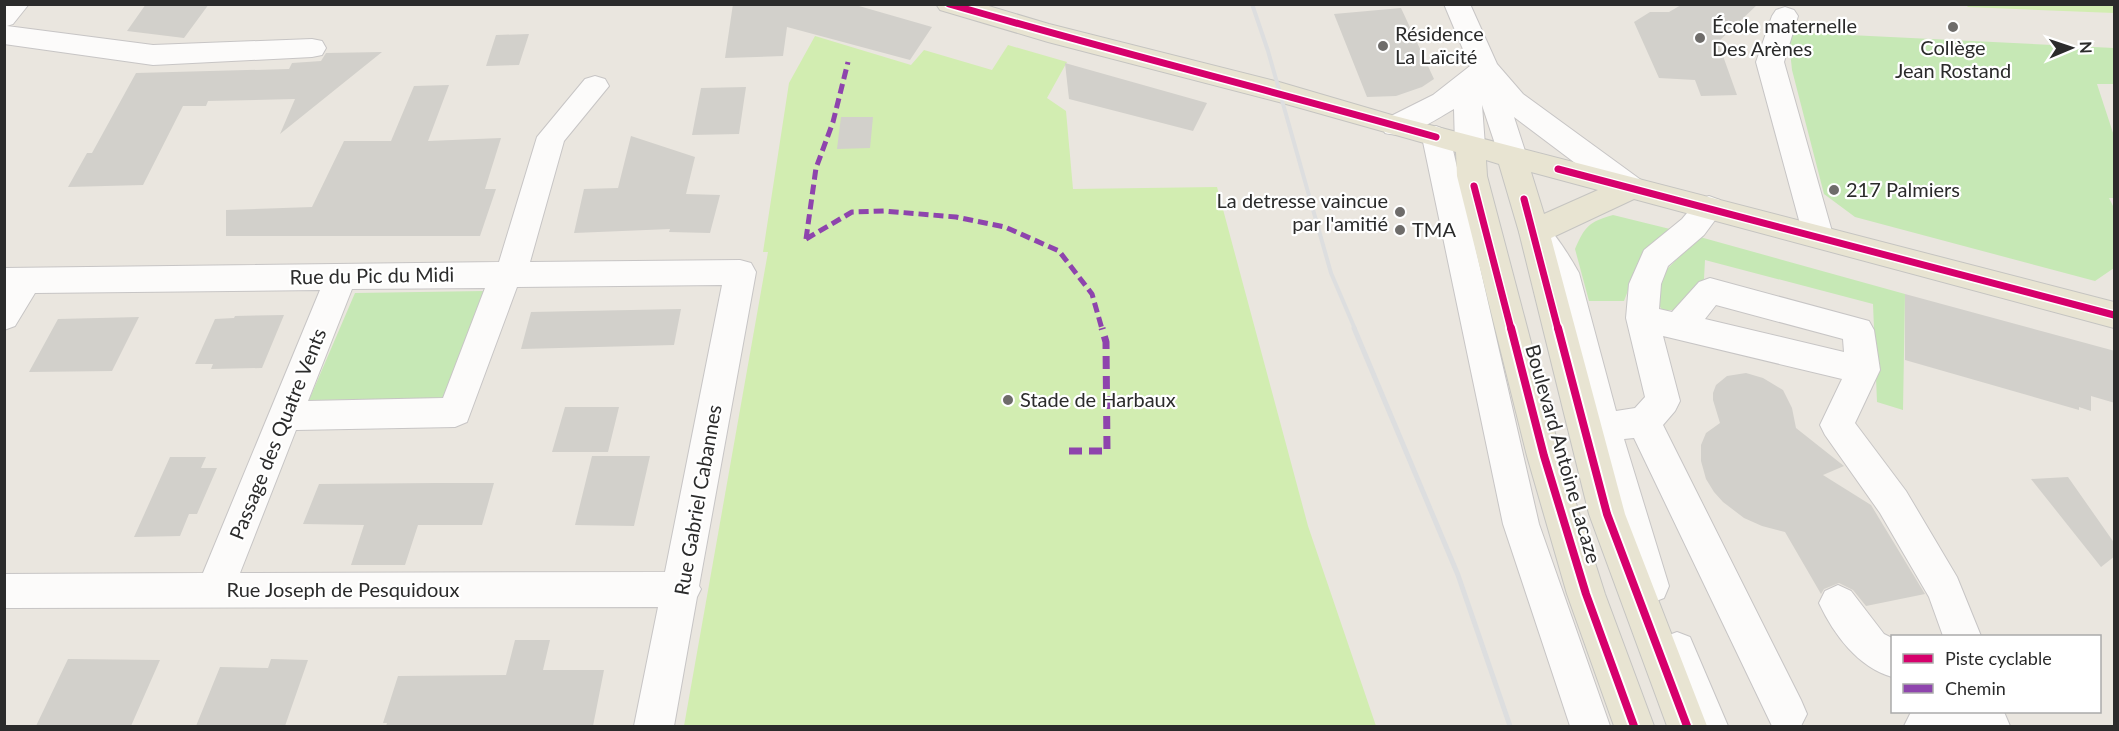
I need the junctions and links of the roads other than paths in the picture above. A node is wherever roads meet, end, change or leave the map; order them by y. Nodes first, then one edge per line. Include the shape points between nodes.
1 (16, 4) edge
2 (949, 4) edge
3 (1456, 4) edge
4 (1785, 15) dead end
5 (4, 18) edge
6 (4, 35) edge
7 (312, 48) dead end
8 (1476, 78) junction
9 (596, 86) dead end
10 (1395, 126) junction
11 (1436, 137) junction
12 (1470, 146) junction
13 (1512, 157) junction
14 (1630, 188) junction
15 (1709, 208) junction
16 (1534, 232) junction
17 (1818, 236) junction
18 (740, 272) joint
19 (508, 274) junction
20 (342, 277) junction
21 (15, 280) edge
22 (2115, 315) edge
23 (4, 317) edge
24 (1642, 318) junction
25 (286, 416) junction
26 (1644, 422) junction
27 (1593, 426) junction
28 (682, 590) junction
29 (4, 591) edge
30 (214, 591) junction
31 (1838, 603) dead end
32 (1962, 635) edge
33 (1891, 658) edge
34 (1947, 713) edge
35 (1979, 713) edge
36 (1787, 714) dead end
37 (654, 726) edge
38 (1590, 726) edge
39 (1634, 726) edge
40 (1688, 726) edge
41 (1708, 726) edge
42 (1924, 726) edge
43 (1989, 726) edge

1 - 5 street
2 - 10 main road
3 - 8 street
4 - 17 street via 1770,62
6 - 7 street via 153,55
8 - 10 street via 1438,106
8 - 12 street
8 - 13 street
8 - 14 street
9 - 19 street via 551,137
10 - 11 main road
11 - 12 main road
11 - 38 street via 1521,524
12 - 13 main road
12 - 39 main road, Boulevard Antoine Lacaze via 1474,186 1544,456 1586,594
13 - 14 main road
13 - 16 main road, Boulevard Antoine Lacaze
14 - 15 main road
14 - 16 main road
15 - 17 main road
15 - 24 street via 1655,259 1644,284
16 - 27 main road, Boulevard Antoine Lacaze
17 - 22 main road
18 - 19 street, Rue du Pic du Midi
18 - 28 street, Rue Gabriel Cabannes
19 - 20 street, Rue du Pic du Midi
19 - 25 street via 455,412
20 - 21 street, Rue du Pic du Midi
20 - 25 street, Passage des Quatre Vents
21 - 23 street
24 - 26 street via 1663,401
24 - 32 street via 1863,370 1837,425 1893,502 1944,589
25 - 30 street, Passage des Quatre Vents
26 - 27 street
26 - 36 street
27 - 40 main road, Boulevard Antoine Lacaze via 1607,513
27 - 41 street, Boulevard Antoine Lacaze via 1644,568
28 - 30 street, Rue Joseph de Pesquidoux
28 - 37 street, Rue Gabriel Cabannes
29 - 30 street, Rue Joseph de Pesquidoux
31 - 33 street via 1871,647
34 - 42 street
35 - 43 street

